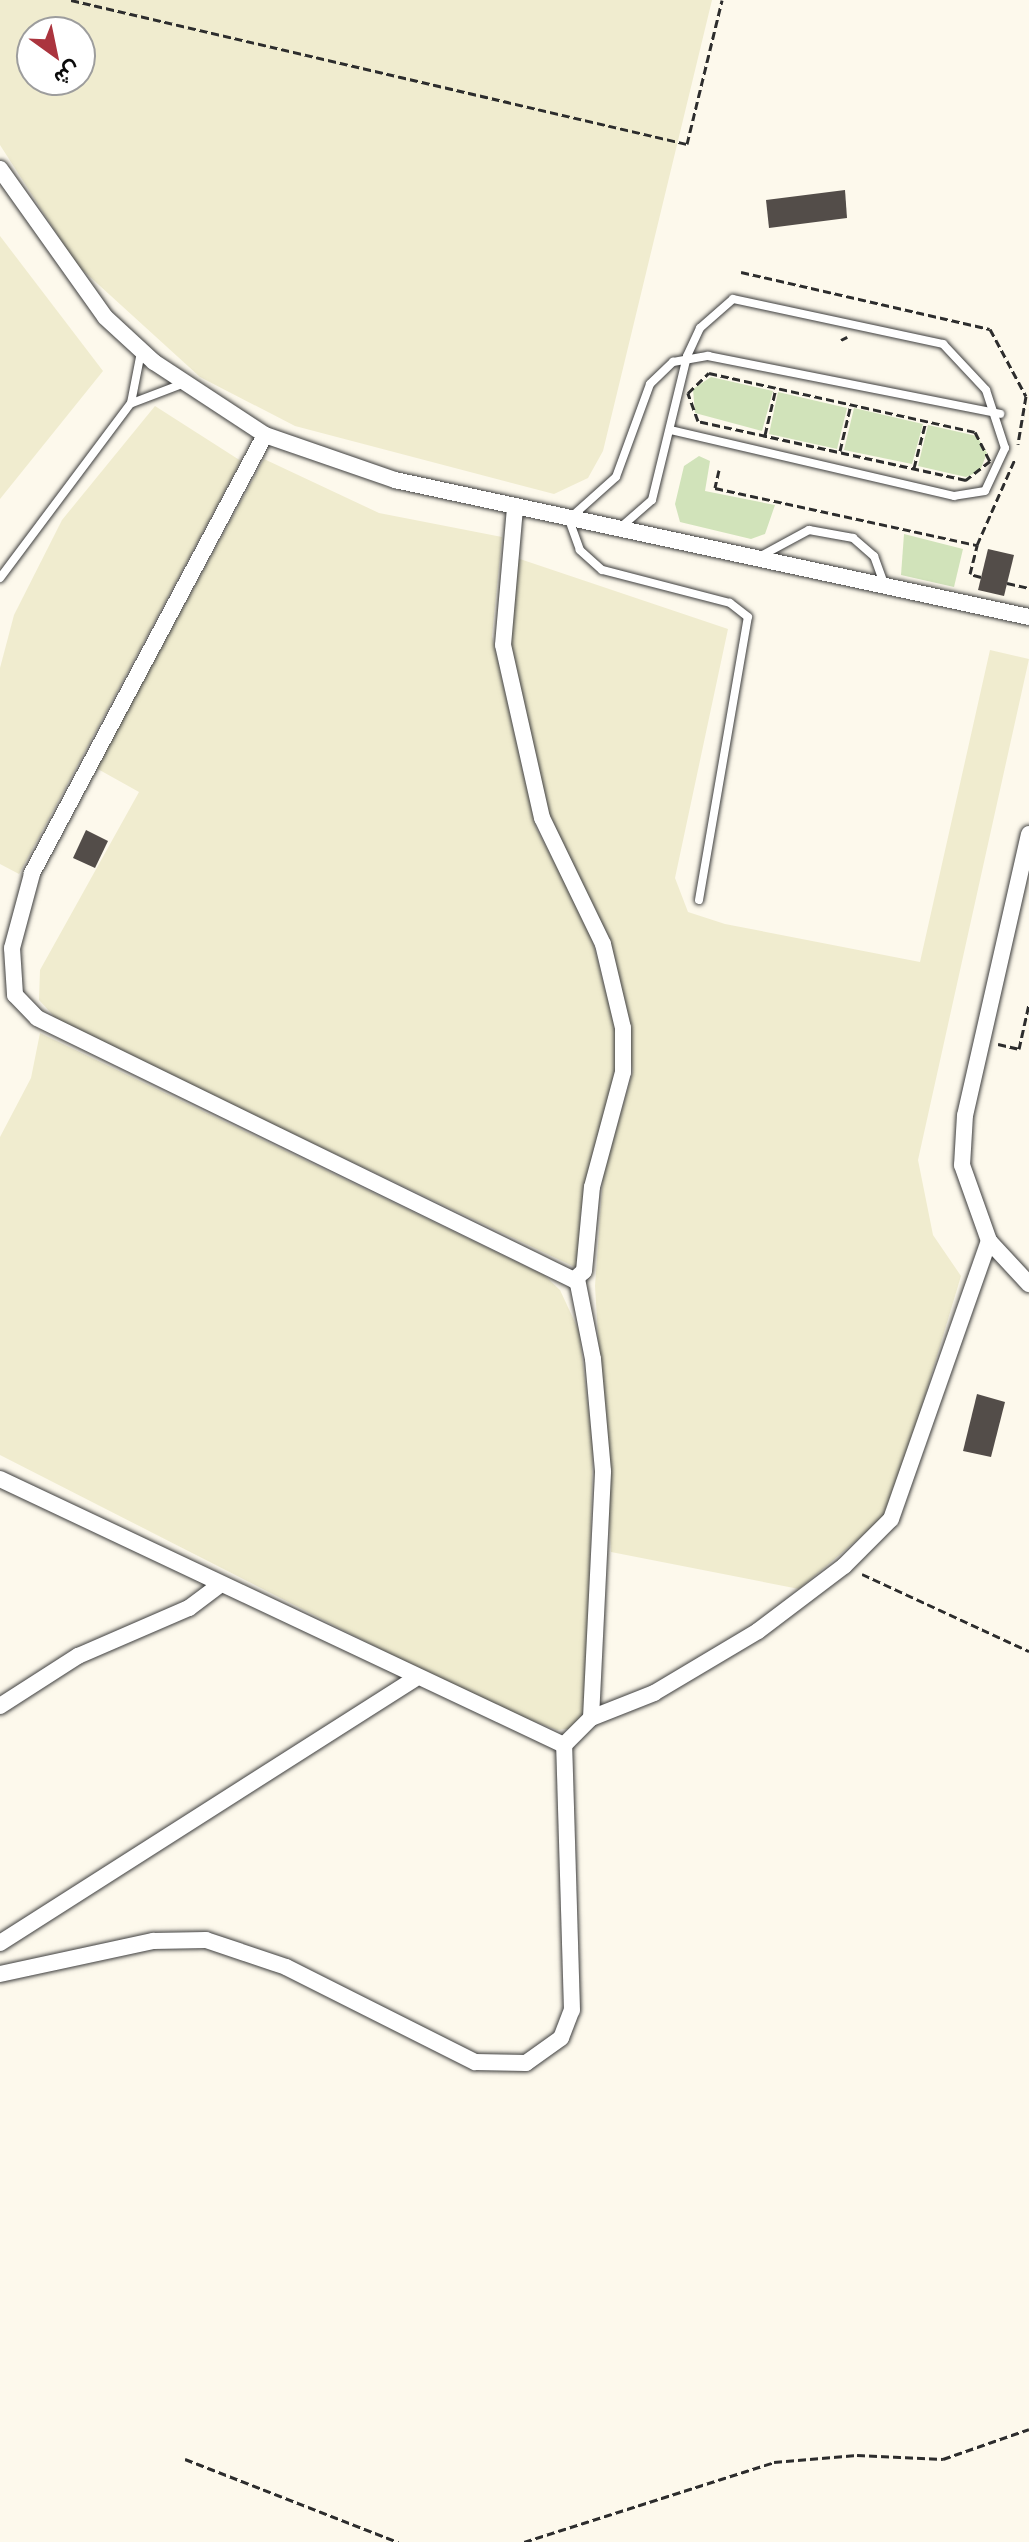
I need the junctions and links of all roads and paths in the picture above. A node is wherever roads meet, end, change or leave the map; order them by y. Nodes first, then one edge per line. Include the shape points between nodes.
1 (71, 0) edge
2 (722, 0) edge
3 (0, 169) edge
4 (741, 272) dead end
5 (140, 350) junction
6 (687, 356) junction
7 (186, 383) junction
8 (776, 388) junction
9 (131, 403) junction
10 (851, 404) junction
11 (1000, 414) junction
12 (926, 421) junction
13 (671, 430) junction
14 (265, 435) junction
15 (765, 436) junction
16 (840, 452) junction
17 (914, 468) junction
18 (719, 470) dead end
19 (515, 507) junction
20 (569, 519) junction
21 (614, 530) junction
22 (977, 545) junction
23 (754, 559) junction
24 (981, 577) dead end
25 (0, 578) edge
26 (1007, 583) dead end
27 (885, 587) junction
28 (1029, 588) edge
29 (1029, 617) edge
30 (1028, 844) edge
31 (699, 900) dead end
32 (1029, 1004) edge
33 (994, 1043) dead end
34 (989, 1241) junction
35 (577, 1279) junction
36 (1029, 1284) edge
37 (0, 1479) edge
38 (844, 1566) junction
39 (220, 1585) junction
40 (1029, 1651) edge
41 (414, 1679) junction
42 (0, 1706) edge
43 (591, 1718) junction
44 (564, 1745) junction
45 (0, 1943) edge
46 (0, 1974) edge
47 (1029, 2429) edge
48 (185, 2459) dead end
49 (398, 2542) edge
50 (524, 2542) edge

1 - 2 path via 687,144
3 - 5 street via 61,264
4 - 22 path via 990,329 1026,396 1014,467
5 - 7 street
5 - 9 lane
6 - 11 lane
6 - 11 lane via 709,317 747,297 943,344
6 - 13 lane
6 - 20 lane via 650,384 605,495
7 - 9 lane
7 - 14 street
8 - 10 path
8 - 15 path
8 - 15 path via 709,373 688,393 698,421
9 - 25 lane
10 - 12 path
10 - 16 path
11 - 13 lane via 1002,464 985,491 970,496
12 - 17 path
12 - 17 path via 975,432 990,461 966,480
13 - 21 lane via 652,500
14 - 19 street via 395,480
14 - 35 street via 32,874 13,936 15,995 37,1018
15 - 16 path
16 - 17 path
18 - 22 path via 715,488
19 - 20 street
19 - 35 street via 503,645 542,818 603,944 623,1028 623,1072
20 - 21 street
20 - 31 lane via 580,550 602,570 730,603 748,617 750,640
21 - 23 street
22 - 24 path via 970,574
23 - 27 street
23 - 27 lane via 800,532 830,533 869,549
26 - 28 path
27 - 29 street
30 - 34 street via 962,1139 966,1189
32 - 33 path via 1019,1049
34 - 36 street
34 - 38 street via 903,1497
35 - 43 street via 603,1471
37 - 39 street
38 - 40 path
38 - 43 street via 704,1664
39 - 41 street
39 - 42 street via 189,1608 88,1651
41 - 44 street
41 - 45 street
43 - 44 street
44 - 46 street via 572,2010 561,2038 526,2063 475,2062 286,1967 206,1940 153,1941
47 - 50 path via 933,2461 857,2455 774,2462
48 - 49 path

